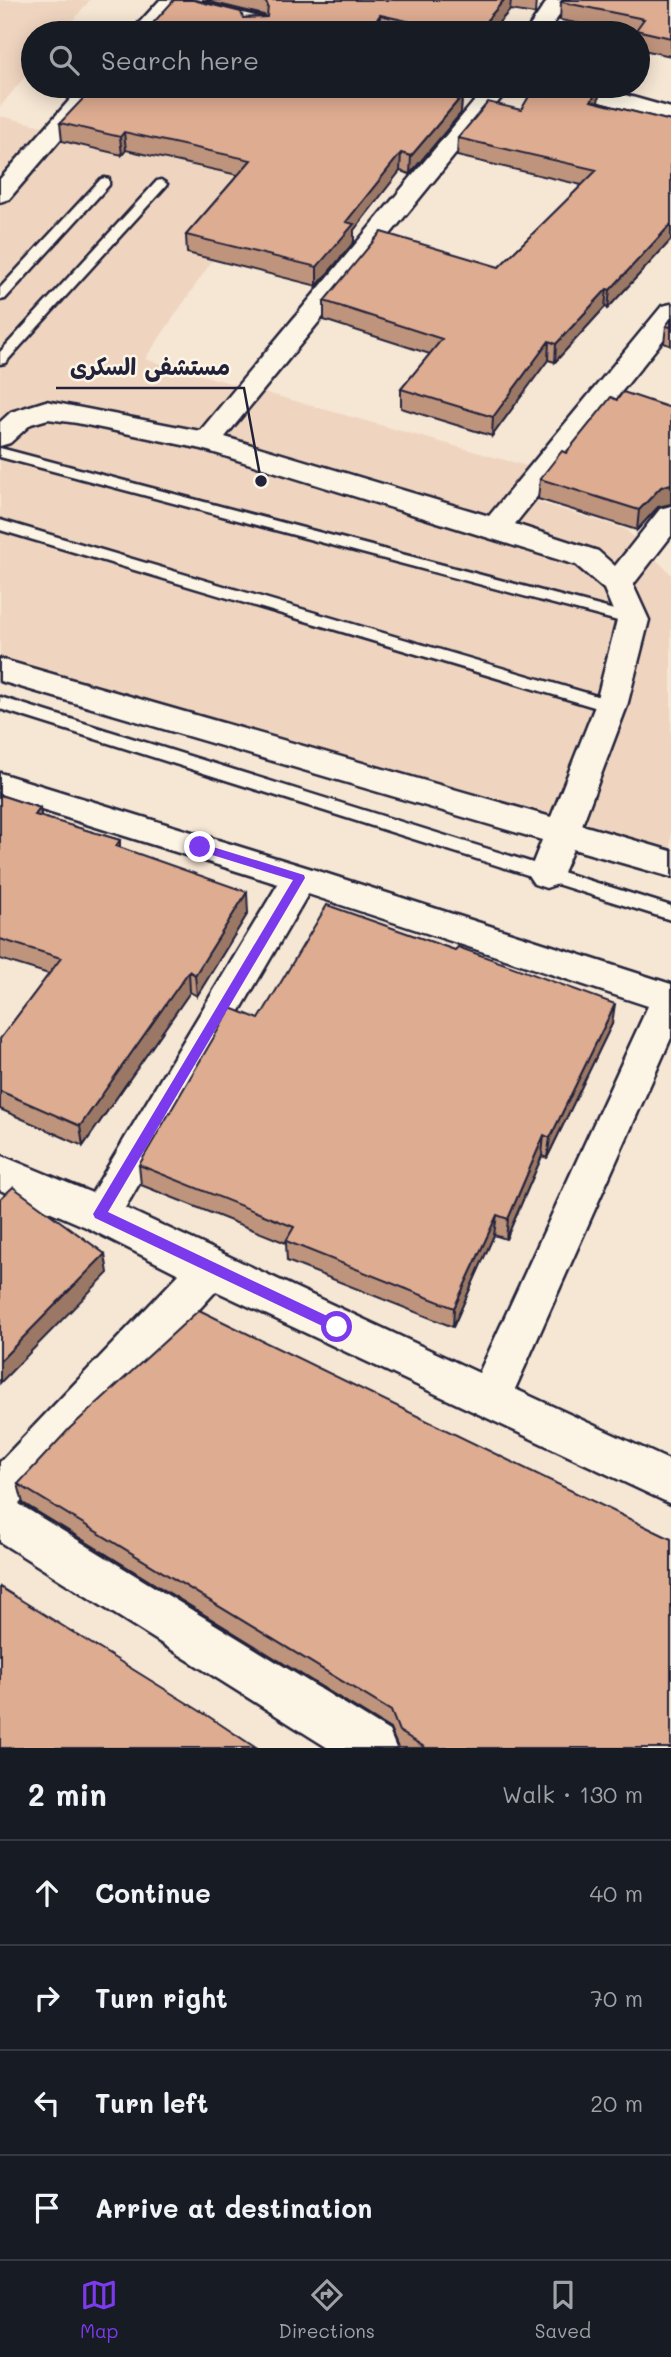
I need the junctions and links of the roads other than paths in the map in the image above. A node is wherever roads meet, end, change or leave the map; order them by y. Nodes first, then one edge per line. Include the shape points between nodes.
1 (171, 1) edge
2 (526, 3) dead end
3 (555, 4) edge
4 (152, 21) edge
5 (247, 21) edge
6 (544, 21) edge
7 (84, 98) edge
8 (489, 98) edge
9 (611, 98) edge
10 (671, 115) edge
11 (105, 182) dead end
12 (160, 184) dead end
13 (0, 194) edge
14 (0, 296) edge
15 (671, 312) edge
16 (0, 360) edge
17 (0, 437) edge
18 (207, 441) junction
19 (0, 452) edge
20 (671, 516) edge
21 (0, 525) edge
22 (496, 528) junction
23 (617, 584) junction
24 (633, 620) junction
25 (0, 670) edge
26 (0, 703) edge
27 (611, 706) junction
28 (0, 785) edge
29 (564, 832) junction
30 (671, 864) edge
31 (546, 875) junction
32 (300, 878) junction
33 (671, 913) edge
34 (671, 999) edge
35 (0, 1172) edge
36 (100, 1214) junction
37 (210, 1269) junction
38 (490, 1397) junction
39 (671, 1483) edge
40 (0, 1493) edge
41 (0, 1517) edge
42 (372, 1748) edge

1 - 4 street
1 - 5 street
2 - 3 street
3 - 6 street
7 - 13 street
8 - 18 street
9 - 10 street
11 - 14 lane
12 - 16 lane
15 - 22 street
17 - 18 street via 21,418 46,410
18 - 22 street
19 - 24 lane
20 - 23 street
21 - 27 lane
22 - 23 street via 587,558
23 - 24 street
24 - 27 street
25 - 29 street
26 - 31 lane
27 - 29 street
28 - 32 street
29 - 30 street
29 - 31 street
31 - 33 lane
32 - 34 street
32 - 36 street
34 - 38 street
35 - 36 street
36 - 37 street
37 - 38 street
37 - 40 street
38 - 39 street
41 - 42 street

